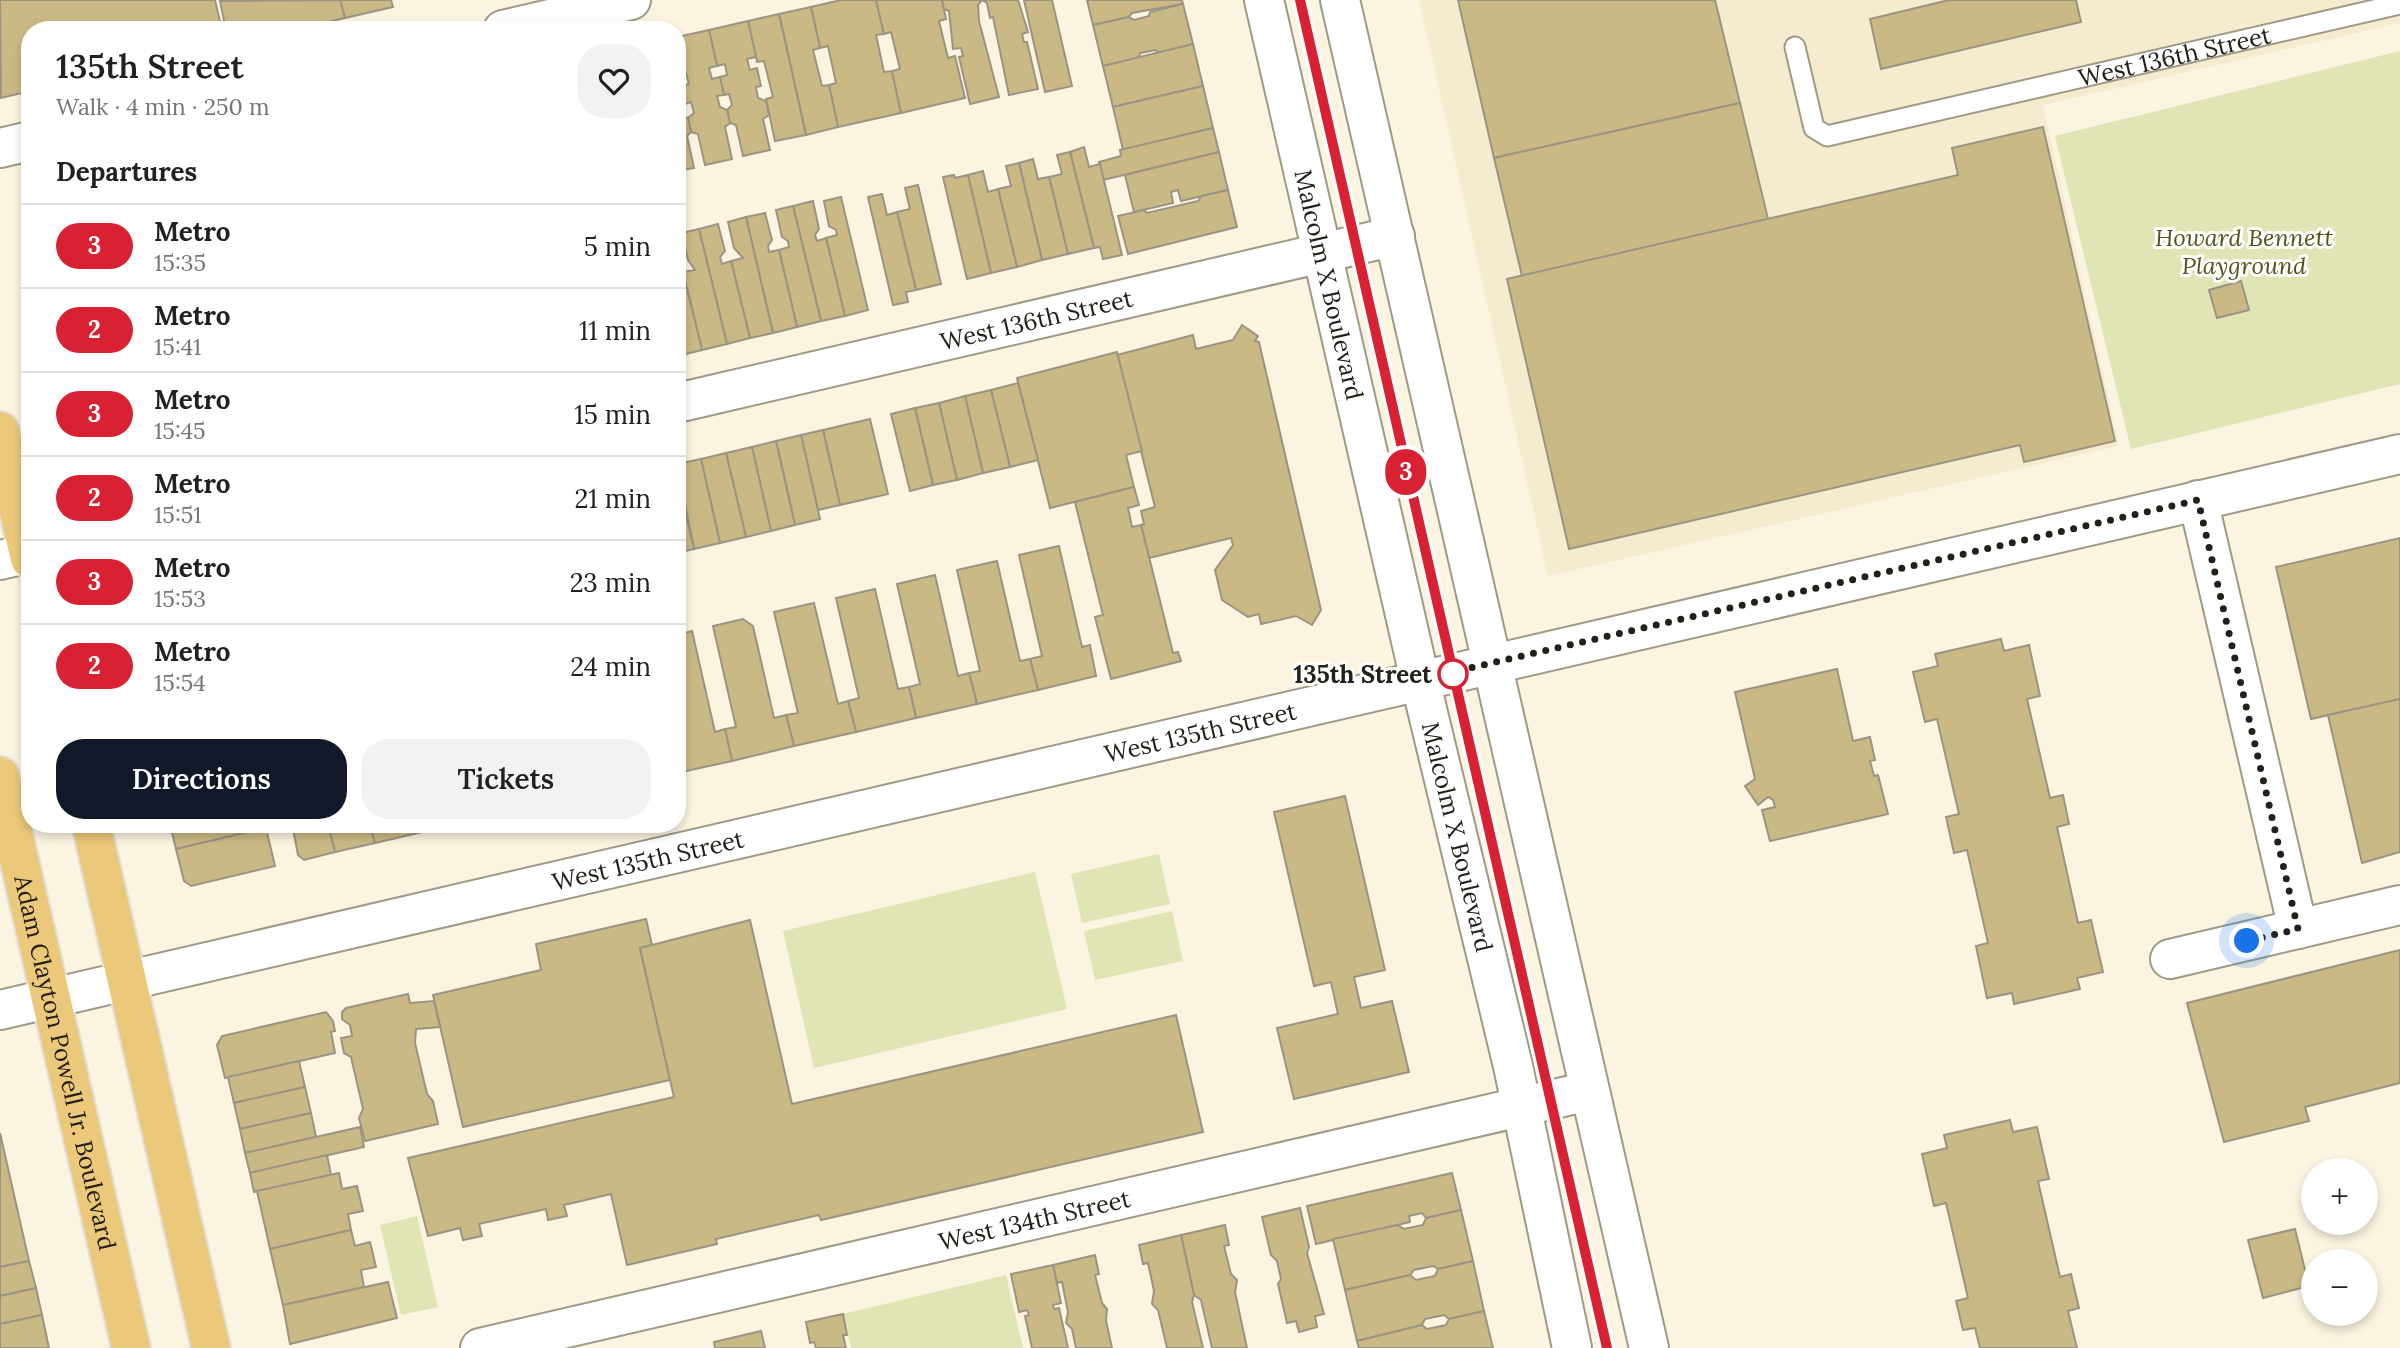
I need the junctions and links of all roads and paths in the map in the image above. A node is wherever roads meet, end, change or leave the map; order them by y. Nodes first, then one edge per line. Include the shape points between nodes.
1 (631, 0) edge
2 (1264, 0) edge
3 (1340, 0) edge
4 (2400, 4) edge
5 (541, 21) edge
6 (1795, 47) dead end
7 (21, 143) edge
8 (0, 148) edge
9 (1395, 236) junction
10 (1322, 253) junction
11 (686, 401) edge
12 (0, 431) edge
13 (2400, 454) edge
14 (2198, 500) junction
15 (21, 551) edge
16 (1493, 663) junction
17 (1420, 680) junction
18 (0, 776) edge
19 (93, 833) edge
20 (2400, 905) edge
21 (2298, 929) junction
22 (2170, 959) dead end
23 (127, 980) junction
24 (50, 998) junction
25 (0, 1010) edge
26 (1589, 1091) junction
27 (1519, 1107) junction
28 (131, 1348) edge
29 (211, 1348) edge
30 (480, 1348) edge
31 (1572, 1348) edge
32 (1648, 1348) edge

1 - 5 street
2 - 10 street, Malcolm X Boulevard
3 - 9 street
4 - 6 lane, West 136th Street via 1827,136 1814,128
7 - 8 street
9 - 10 street, West 136th Street
9 - 16 street
10 - 11 street, West 136th Street
10 - 17 street, Malcolm X Boulevard
12 - 15 main road
13 - 14 street, West 135th Street
14 - 16 street, West 135th Street
14 - 21 street
16 - 17 street, West 135th Street
16 - 26 street
17 - 23 street, West 135th Street
17 - 27 street, Malcolm X Boulevard
18 - 24 main road, Adam Clayton Powell Jr. Boulevard
19 - 23 main road
20 - 21 street
21 - 22 street
23 - 24 street, West 135th Street
23 - 29 main road
24 - 25 street, West 135th Street
24 - 28 main road, Adam Clayton Powell Jr. Boulevard
26 - 27 street, West 134th Street
26 - 32 street
27 - 30 street, West 134th Street
27 - 31 street, Malcolm X Boulevard

